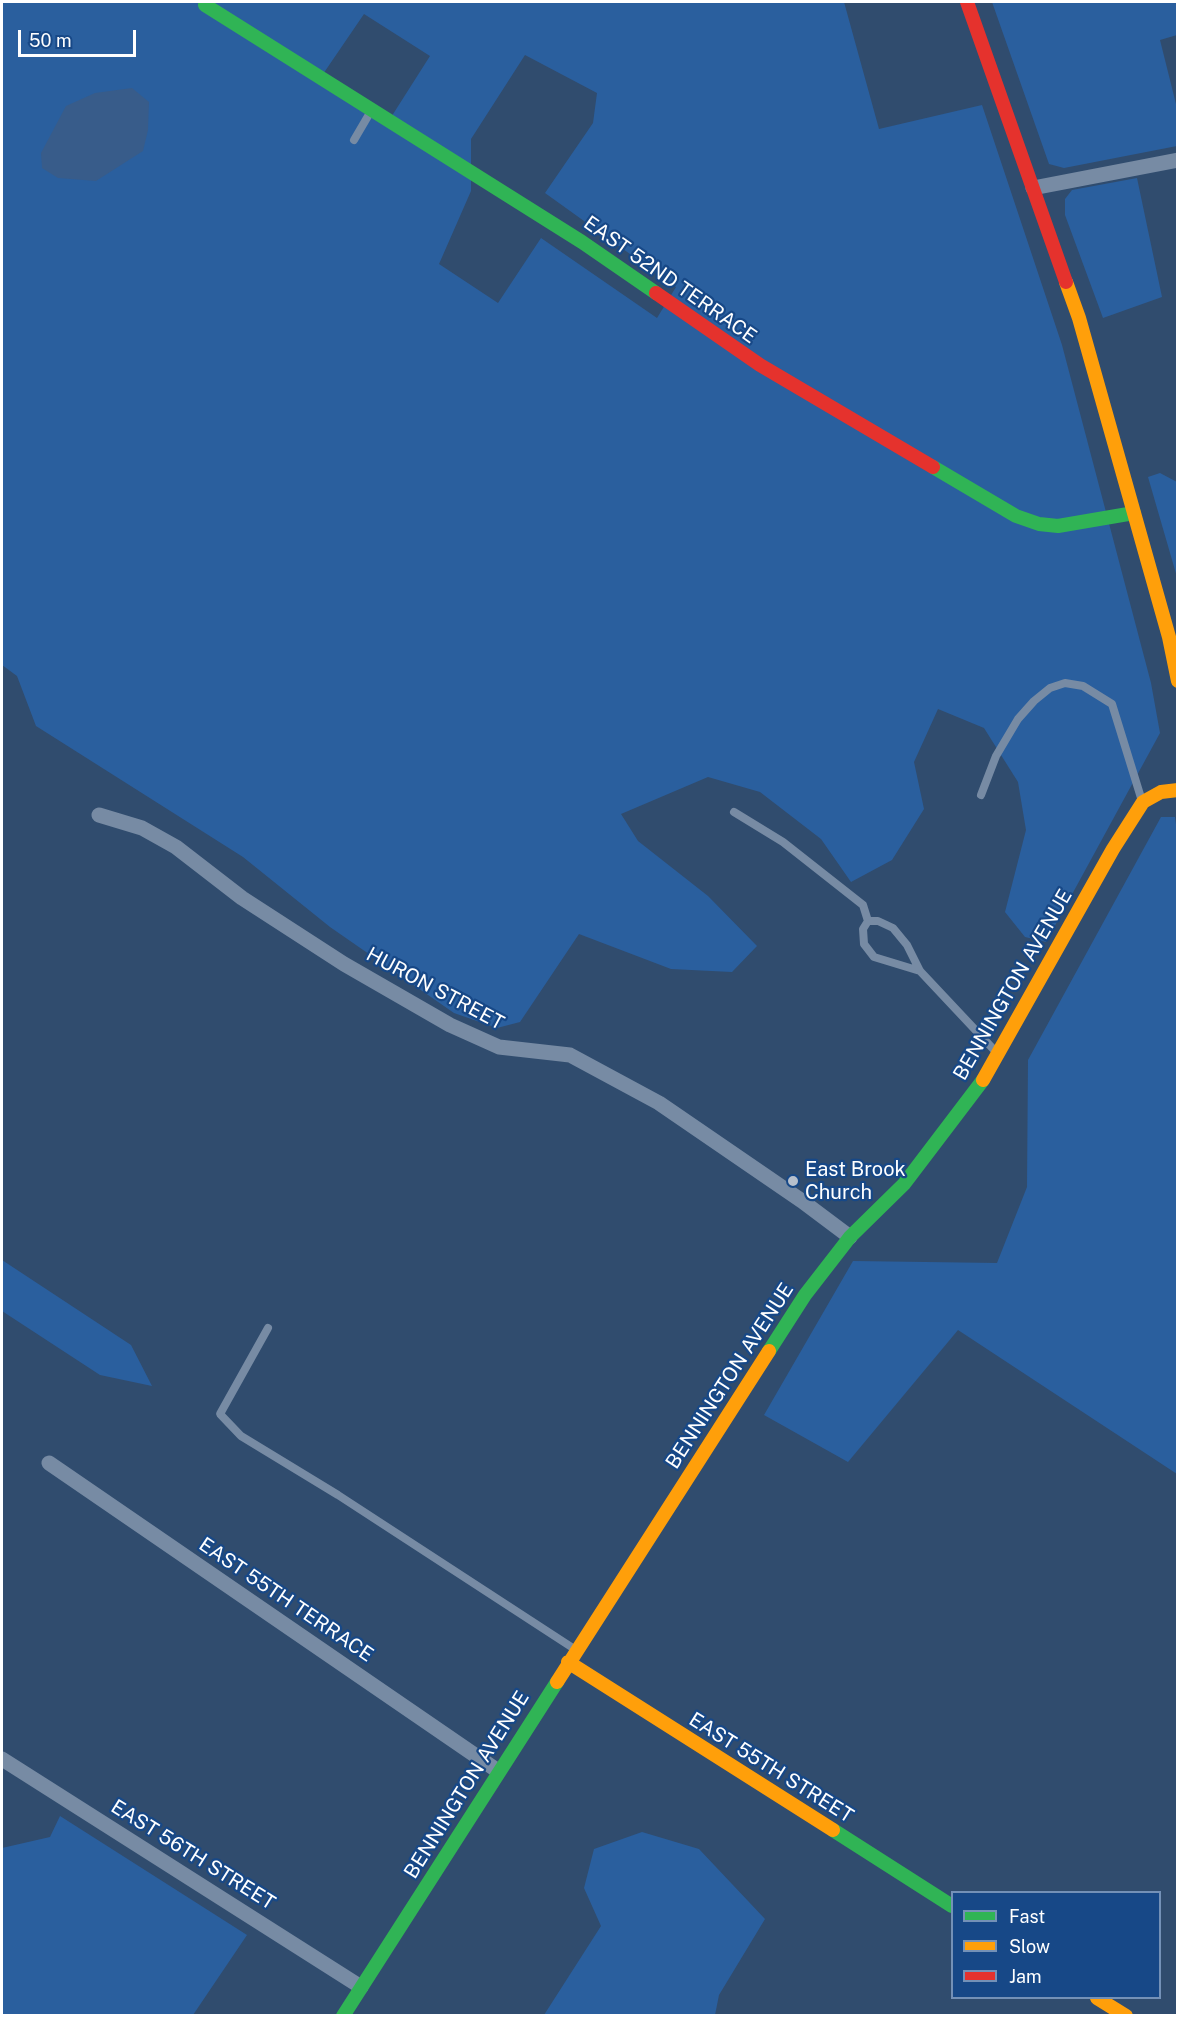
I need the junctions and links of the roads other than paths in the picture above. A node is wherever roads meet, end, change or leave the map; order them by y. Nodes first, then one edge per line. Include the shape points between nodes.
1 (968, 2) edge
2 (206, 5) dead end
3 (371, 110) junction
4 (354, 140) dead end
5 (1178, 160) edge
6 (1033, 188) junction
7 (1134, 513) junction
8 (1173, 636) edge
9 (1178, 681) edge
10 (1178, 790) edge
11 (981, 795) dead end
12 (1143, 802) junction
13 (734, 812) dead end
14 (99, 815) dead end
15 (868, 921) junction
16 (920, 971) junction
17 (998, 1054) junction
18 (850, 1237) junction
19 (268, 1328) dead end
20 (49, 1463) dead end
21 (572, 1656) junction
22 (2, 1759) edge
23 (498, 1772) junction
24 (951, 1905) edge
25 (361, 1987) junction
26 (1099, 1999) edge
27 (343, 2016) edge
28 (1126, 2016) edge

1 - 6 main road
2 - 3 main road, EAST 52ND TERRACE
3 - 4 lane
3 - 7 main road, EAST 52ND TERRACE via 582,242 760,365 1016,516 1058,526
5 - 6 street
6 - 7 main road via 1079,318
7 - 8 main road
8 - 9 main road
10 - 12 main road via 1161,792
11 - 12 lane via 996,756 1018,719 1050,688 1065,683 1083,687 1112,704
12 - 17 main road, BENNINGTON AVENUE
13 - 15 lane via 783,842 862,905
14 - 18 street, HURON STREET via 141,828 176,847 252,904 344,964 450,1025 499,1047 570,1055 658,1103
15 - 16 lane via 892,928 907,945
15 - 16 lane via 863,930 864,944 874,957
16 - 17 lane
17 - 18 main road, BENNINGTON AVENUE via 963,1109 904,1184
18 - 21 main road, BENNINGTON AVENUE via 805,1295
19 - 21 lane via 220,1414 242,1436 338,1495
20 - 23 street, EAST 55TH TERRACE
21 - 23 main road, BENNINGTON AVENUE
21 - 24 main road, EAST 55TH STREET
22 - 25 street, EAST 56TH STREET
23 - 25 main road, BENNINGTON AVENUE
25 - 27 main road, BENNINGTON AVENUE
26 - 28 main road

